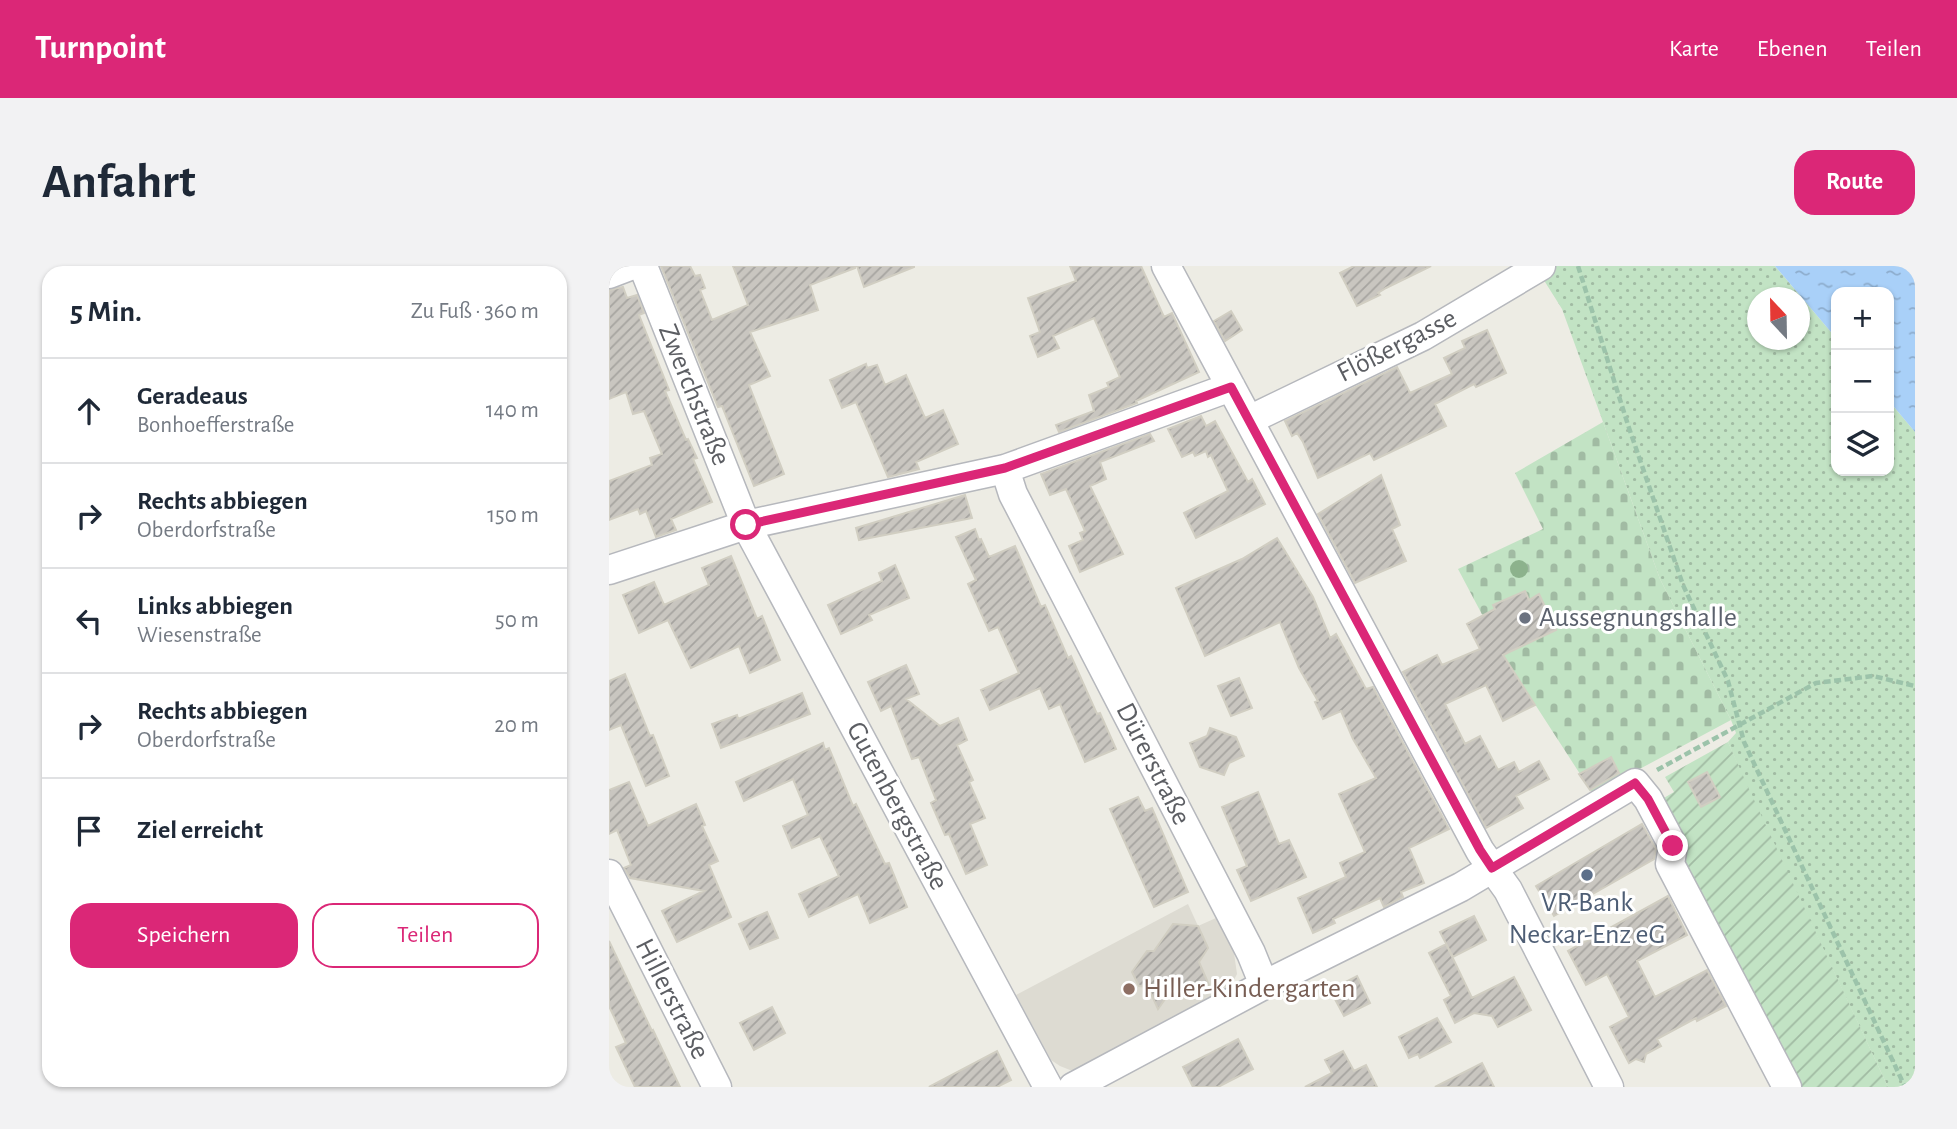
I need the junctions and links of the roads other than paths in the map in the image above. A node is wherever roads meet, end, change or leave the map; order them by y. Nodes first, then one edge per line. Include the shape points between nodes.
1 (630, 266) edge
2 (643, 266) edge
3 (1165, 266) edge
4 (1541, 266) edge
5 (609, 274) edge
6 (1231, 387) junction
7 (1249, 420) junction
8 (1005, 468) junction
9 (746, 525) junction
10 (609, 570) edge
11 (1492, 868) junction
12 (609, 874) edge
13 (1264, 985) junction
14 (717, 1087) edge
15 (1048, 1087) edge
16 (1073, 1087) edge
17 (1609, 1087) edge
18 (1787, 1087) edge

1 - 5 street
2 - 9 street, Zwerchstraße
3 - 6 street
4 - 7 street, Flößergasse via 1423,336
6 - 7 street
6 - 8 street
7 - 11 street
8 - 9 street
8 - 13 street, Dürerstraße via 1013,494
9 - 10 street
9 - 15 street, Gutenbergstraße
11 - 13 street
11 - 17 street
11 - 18 street via 1635,783 1673,846 1670,864
12 - 14 street, Hillerstraße
13 - 16 street

